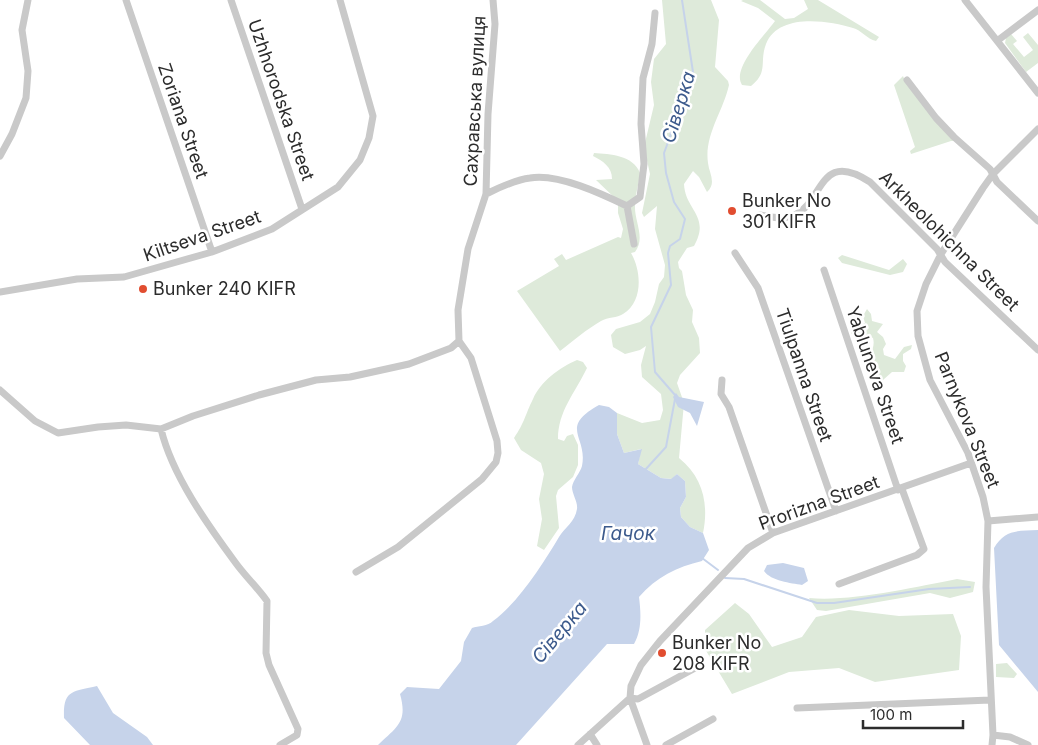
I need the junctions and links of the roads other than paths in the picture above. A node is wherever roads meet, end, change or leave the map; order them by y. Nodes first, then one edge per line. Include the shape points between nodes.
1 (28, 0) edge
2 (126, 0) edge
3 (231, 0) edge
4 (340, 0) edge
5 (493, 0) edge
6 (965, 0) edge
7 (1038, 10) edge
8 (655, 13) dead end
9 (998, 41) junction
10 (907, 80) dead end
11 (1038, 94) edge
12 (1038, 129) edge
13 (0, 156) edge
14 (993, 174) junction
15 (486, 194) junction
16 (626, 206) junction
17 (302, 209) junction
18 (760, 215) dead end
19 (1038, 221) edge
20 (634, 244) dead end
21 (212, 252) junction
22 (735, 253) dead end
23 (941, 254) junction
24 (824, 270) dead end
25 (0, 292) edge
26 (459, 342) junction
27 (1038, 350) edge
28 (722, 380) dead end
29 (0, 390) edge
30 (161, 429) junction
31 (971, 463) junction
32 (900, 489) junction
33 (836, 512) junction
34 (1038, 517) edge
35 (988, 521) junction
36 (774, 533) junction
37 (356, 572) dead end
38 (839, 584) dead end
39 (697, 667) dead end
40 (630, 698) junction
41 (990, 700) junction
42 (797, 708) dead end
43 (713, 719) dead end
44 (590, 734) junction
45 (993, 735) junction
46 (280, 745) edge
47 (578, 745) edge
48 (597, 745) edge
49 (647, 745) edge
50 (666, 745) edge
51 (992, 745) edge
52 (1028, 745) edge

1 - 13 street via 22,30 28,71 26,98
2 - 21 street, Zoriana Street
3 - 17 street, Uzhhorodska Street
4 - 17 street, Kiltseva Street via 372,108 372,125 365,151 354,170 338,187
5 - 15 street, Сахравська вулиця via 495,24
6 - 9 street
7 - 9 street
8 - 16 street via 640,124 644,164 640,197
9 - 11 street
10 - 14 street via 936,118
12 - 14 street, Parnykova Street
14 - 19 street via 997,182
14 - 23 street, Parnykova Street
15 - 16 street via 506,184 544,177 567,182
15 - 26 street, Сахравська вулиця via 462,278
16 - 20 street
17 - 21 street, Kiltseva Street via 272,229
18 - 23 street, Arkheolohichna Street via 794,216 806,208 821,182 832,174 847,172 870,182
21 - 25 street, Kiltseva Street via 124,278 77,279
22 - 33 street, Tiulpanna Street via 758,288
23 - 27 street, Arkheolohichna Street via 945,262
23 - 31 street, Parnykova Street via 921,297 916,322 918,336 930,380
24 - 32 street, Yabluneva Street
26 - 30 street via 409,364 350,377 316,380 259,395
26 - 37 street via 471,358 497,442 496,462 482,479 398,547
28 - 36 street via 721,394 729,407
29 - 30 street via 36,421 58,433 126,425
30 - 46 street via 170,456 198,508 236,564 267,601 266,653 298,729 297,735
31 - 32 street, Prorizna Street
31 - 35 street, Parnykova Street
32 - 33 street, Prorizna Street
32 - 38 street, Yabluneva Street via 924,549 917,555
33 - 36 street, Prorizna Street
34 - 35 street
35 - 41 street, Parnykova Street via 986,587 991,656
36 - 40 street, Prorizna Street via 748,548 660,641 641,665 631,686
39 - 40 street via 638,699
40 - 44 street
40 - 49 street
41 - 42 street
41 - 45 street, Parnykova Street
43 - 50 street
44 - 47 street
44 - 48 street
45 - 51 street, Parnykova Street
45 - 52 street via 1010,737

